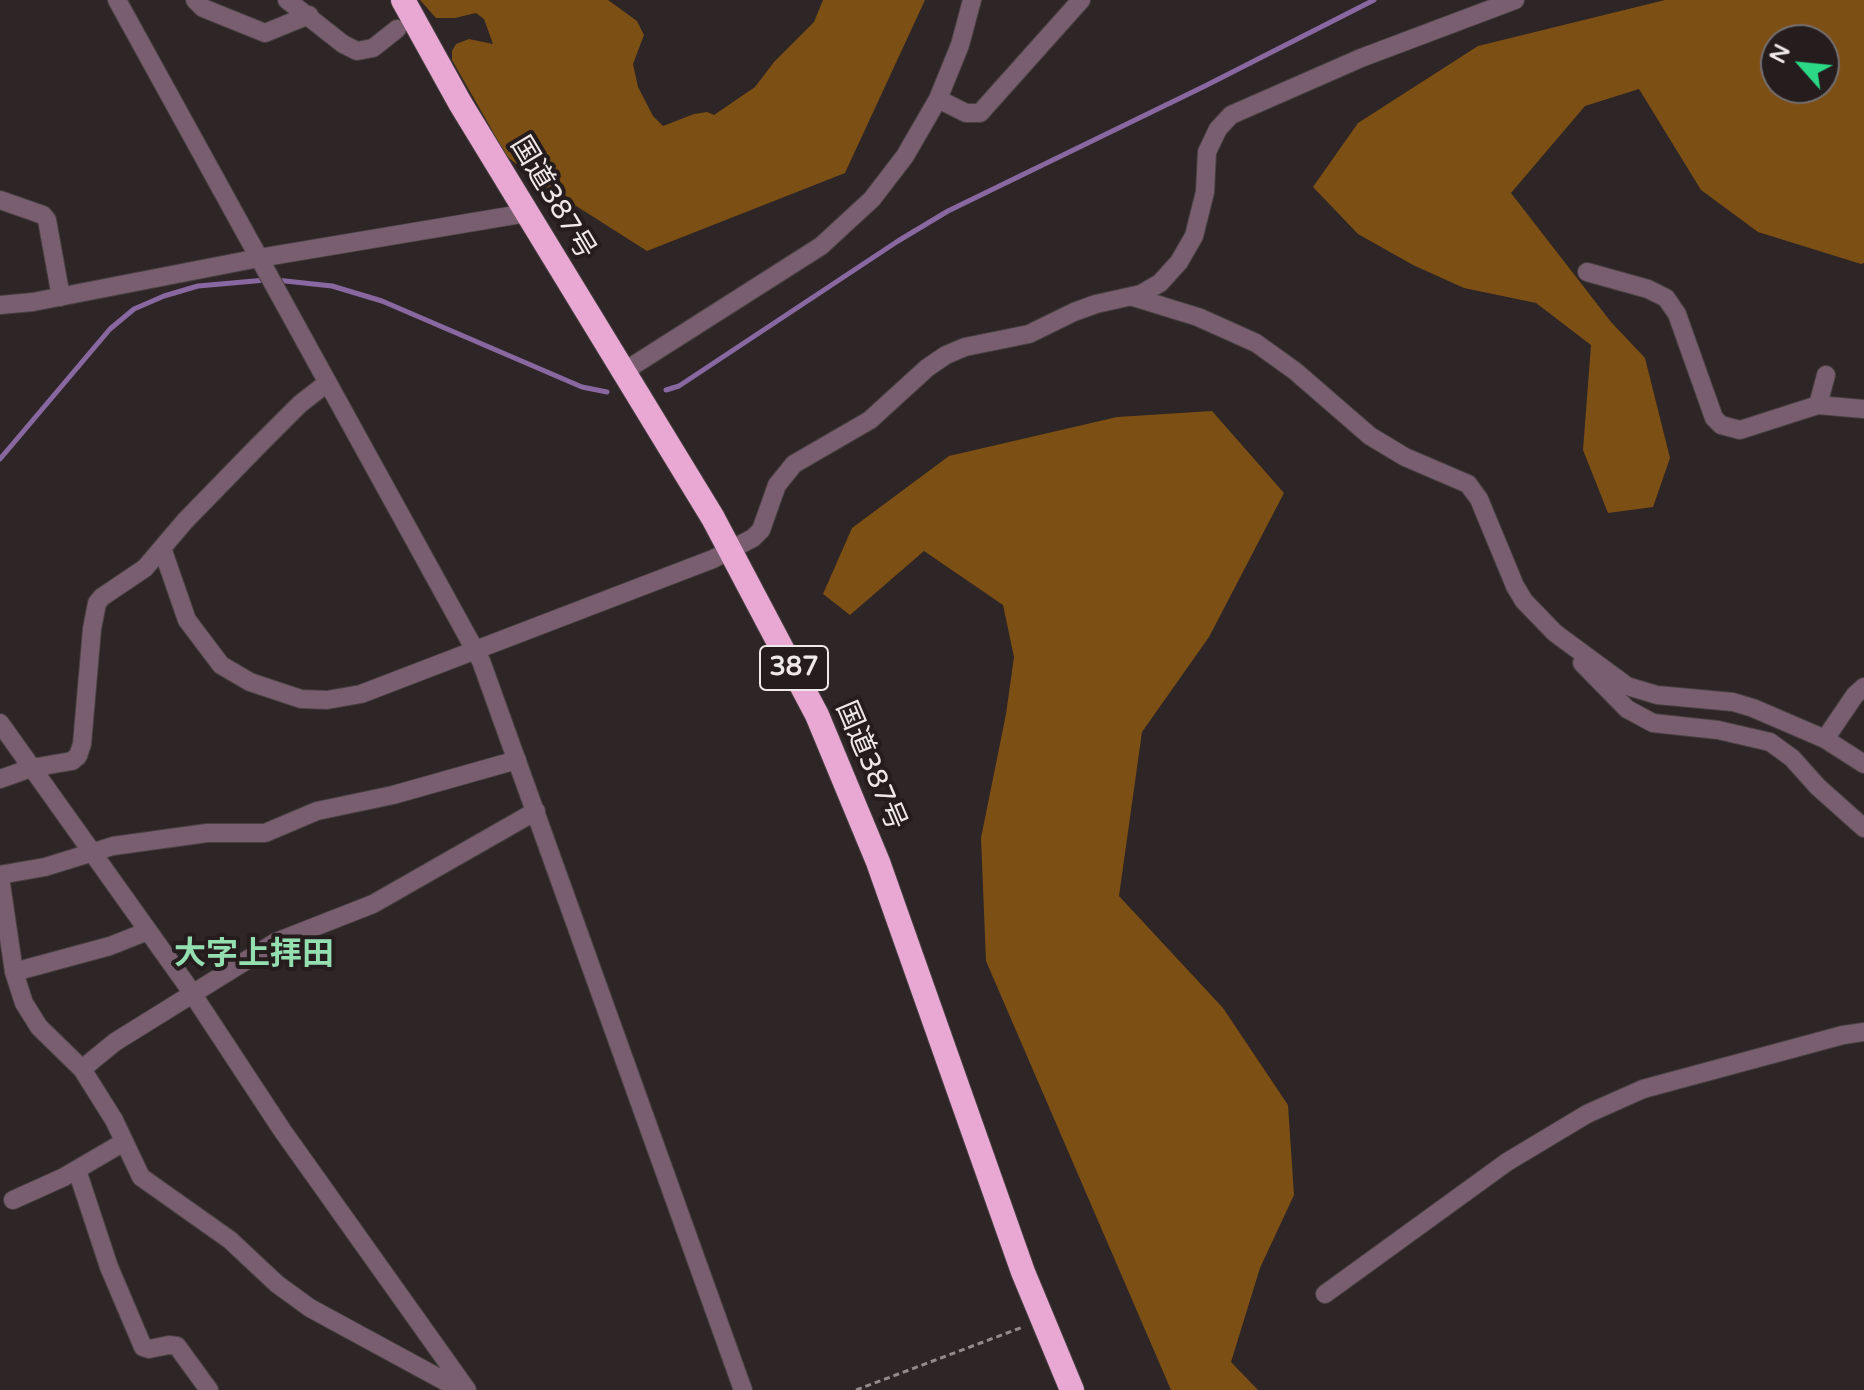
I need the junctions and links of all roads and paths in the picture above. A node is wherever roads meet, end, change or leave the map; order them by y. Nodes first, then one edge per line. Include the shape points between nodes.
1 (117, 0) edge
2 (195, 0) edge
3 (287, 0) edge
4 (403, 0) edge
5 (972, 0) edge
6 (1081, 0) edge
7 (1515, 0) edge
8 (309, 15) junction
9 (397, 29) dead end
10 (938, 99) junction
11 (0, 200) edge
12 (527, 213) junction
13 (259, 258) junction
14 (1587, 272) dead end
15 (1132, 296) junction
16 (61, 297) junction
17 (0, 305) edge
18 (623, 372) junction
19 (1826, 375) dead end
20 (327, 383) junction
21 (1818, 405) junction
22 (1864, 409) edge
23 (162, 548) junction
24 (731, 551) junction
25 (1555, 633) junction
26 (476, 650) junction
27 (1864, 687) edge
28 (0, 723) edge
29 (1825, 739) junction
30 (517, 760) junction
31 (1864, 764) edge
32 (31, 768) junction
33 (0, 779) edge
34 (536, 811) junction
35 (1864, 828) edge
36 (91, 852) junction
37 (0, 876) edge
38 (148, 931) junction
39 (14, 972) junction
40 (191, 993) junction
41 (1864, 1032) edge
42 (82, 1069) junction
43 (124, 1142) junction
44 (77, 1170) junction
45 (13, 1200) dead end
46 (1325, 1294) dead end
47 (1041, 1320) junction
48 (209, 1390) edge
49 (461, 1390) edge
50 (467, 1390) edge
51 (743, 1390) edge
52 (856, 1390) edge
53 (1072, 1390) edge

1 - 13 street
2 - 8 street via 265,33
3 - 8 street
4 - 12 highway, 国道387号 / 387
5 - 10 street
6 - 10 street via 980,113 966,113
7 - 15 street via 1231,115 1207,152 1199,219 1179,262 1160,283
8 - 9 street via 357,51 373,48
10 - 18 street via 890,178 838,232
11 - 16 street via 47,220
12 - 13 street
12 - 18 highway, 国道387号 / 387
13 - 16 street
13 - 20 street
14 - 21 street via 1666,298 1721,425 1740,430
15 - 24 street via 1074,312 1029,334 946,355 870,420 794,464 777,485 761,530
15 - 25 street via 1256,343 1370,436 1468,484 1515,586
16 - 17 street
18 - 24 highway, 国道387号 / 387
19 - 21 street
20 - 23 street via 278,426
20 - 26 street
21 - 22 street
23 - 26 street via 187,620 221,665 250,682 301,699 361,694
23 - 32 street via 145,568 102,597 95,609 78,756
24 - 26 street
24 - 47 highway, 国道387号 / 387 via 799,679 878,862
25 - 29 street via 1627,686 1657,695 1733,702
25 - 35 street via 1640,718 1770,742
26 - 30 street
27 - 29 street
28 - 32 street
29 - 31 street
30 - 34 street
30 - 36 street via 317,811 265,833 197,834
32 - 33 street
32 - 36 street
34 - 40 street via 393,893 276,942
34 - 51 street
36 - 37 street
36 - 38 street
37 - 39 street
38 - 39 street
38 - 40 street
39 - 42 street via 39,1027
40 - 42 street
40 - 50 street
41 - 46 street via 1643,1089 1587,1114 1507,1162
42 - 43 street
43 - 44 street
43 - 49 street via 150,1185 230,1240 277,1284 310,1308
44 - 45 street
44 - 48 street via 143,1347 177,1346
47 - 52 path
47 - 53 highway, 国道387号 / 387

